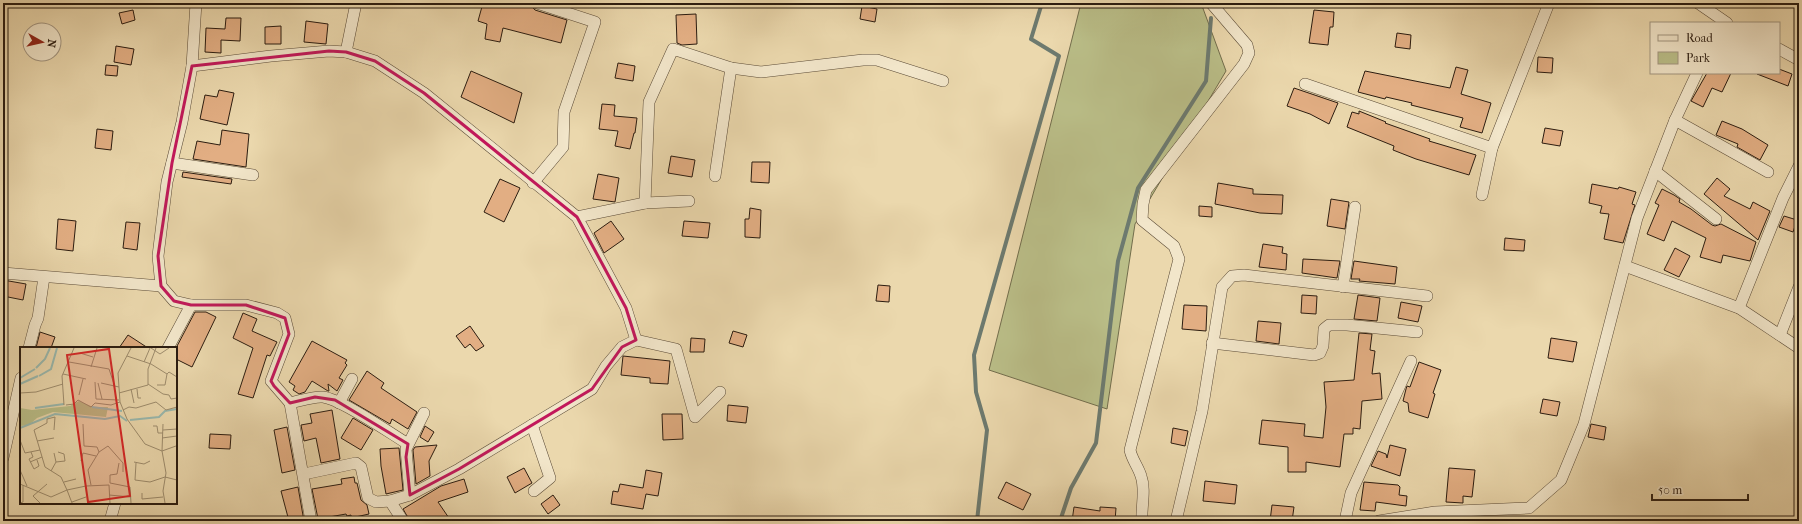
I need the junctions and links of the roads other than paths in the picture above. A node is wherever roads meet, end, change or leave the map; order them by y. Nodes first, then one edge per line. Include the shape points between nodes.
1 (196, 3) edge
2 (356, 3) edge
3 (537, 3) edge
4 (1211, 3) edge
5 (1549, 3) edge
6 (1698, 3) edge
7 (1723, 22) edge
8 (1780, 50) edge
9 (346, 52) junction
10 (1799, 60) edge
11 (192, 66) junction
12 (731, 68) junction
13 (1697, 74) edge
14 (943, 81) dead end
15 (1305, 84) dead end
16 (1674, 120) junction
17 (1492, 148) junction
18 (172, 163) junction
19 (1799, 166) edge
20 (1655, 171) junction
21 (1768, 172) dead end
22 (253, 175) dead end
23 (715, 176) dead end
24 (534, 183) junction
25 (1482, 195) dead end
26 (689, 201) dead end
27 (645, 203) junction
28 (1356, 207) dead end
29 (577, 218) junction
30 (1716, 219) dead end
31 (1625, 266) junction
32 (3, 273) edge
33 (44, 277) junction
34 (161, 286) junction
35 (1799, 286) edge
36 (1343, 287) junction
37 (1427, 296) dead end
38 (191, 305) junction
39 (1739, 308) junction
40 (1417, 332) dead end
41 (1780, 335) junction
42 (636, 340) junction
43 (1212, 343) junction
44 (29, 347) edge
45 (169, 347) edge
46 (1799, 348) edge
47 (1412, 361) dead end
48 (352, 379) dead end
49 (20, 382) edge
50 (720, 392) dead end
51 (290, 403) junction
52 (339, 403) junction
53 (424, 413) dead end
54 (532, 425) junction
55 (408, 444) junction
56 (3, 458) edge
57 (304, 474) junction
58 (534, 491) dead end
59 (410, 495) junction
60 (390, 501) junction
61 (115, 504) edge
62 (110, 521) edge
63 (311, 521) edge
64 (404, 521) edge
65 (1142, 521) edge
66 (1176, 521) edge
67 (1345, 521) edge
68 (1379, 521) edge

1 - 11 street
2 - 9 street
3 - 24 street via 595,22 564,112 563,148
4 - 65 street via 1247,45 1248,53 1244,64 1146,190 1142,220 1174,246 1179,259 1130,450 1131,459 1141,476
5 - 17 street
6 - 7 street
8 - 10 street
9 - 11 street via 271,56
9 - 24 street via 375,61 424,93
11 - 18 street
12 - 14 street via 761,72 877,60
12 - 23 street
12 - 27 street via 673,49 649,102
13 - 16 street
15 - 17 street
16 - 20 street
16 - 21 street
17 - 25 street
18 - 22 street
18 - 34 street via 167,182 158,256
19 - 39 street via 1783,198
20 - 30 street
20 - 31 street via 1637,218
24 - 29 street
26 - 27 street
27 - 29 street
28 - 36 street
29 - 42 street via 626,308
31 - 39 street
31 - 68 street via 1584,424 1561,480 1529,508 1435,512
32 - 33 street
33 - 34 street
33 - 44 street via 38,318
34 - 38 street via 174,301
35 - 41 street
36 - 37 street
36 - 43 street via 1244,275 1232,276 1222,287
38 - 45 street
38 - 51 street via 246,305 277,313 285,318 289,334 271,381
39 - 41 street
40 - 43 street via 1329,325 1324,329 1320,353 1314,355
41 - 46 street
42 - 50 street via 676,349 695,417
42 - 54 street via 622,347 592,389
43 - 66 street via 1202,411
47 - 67 street via 1351,493
48 - 52 street
49 - 56 street
51 - 52 street via 315,397 325,397
51 - 57 street
52 - 55 street
53 - 55 street
54 - 58 street via 550,478
54 - 59 street
55 - 59 street via 406,457
57 - 60 street via 356,463 361,467 368,498 376,502
57 - 63 street
59 - 60 street
60 - 64 street
61 - 62 street

